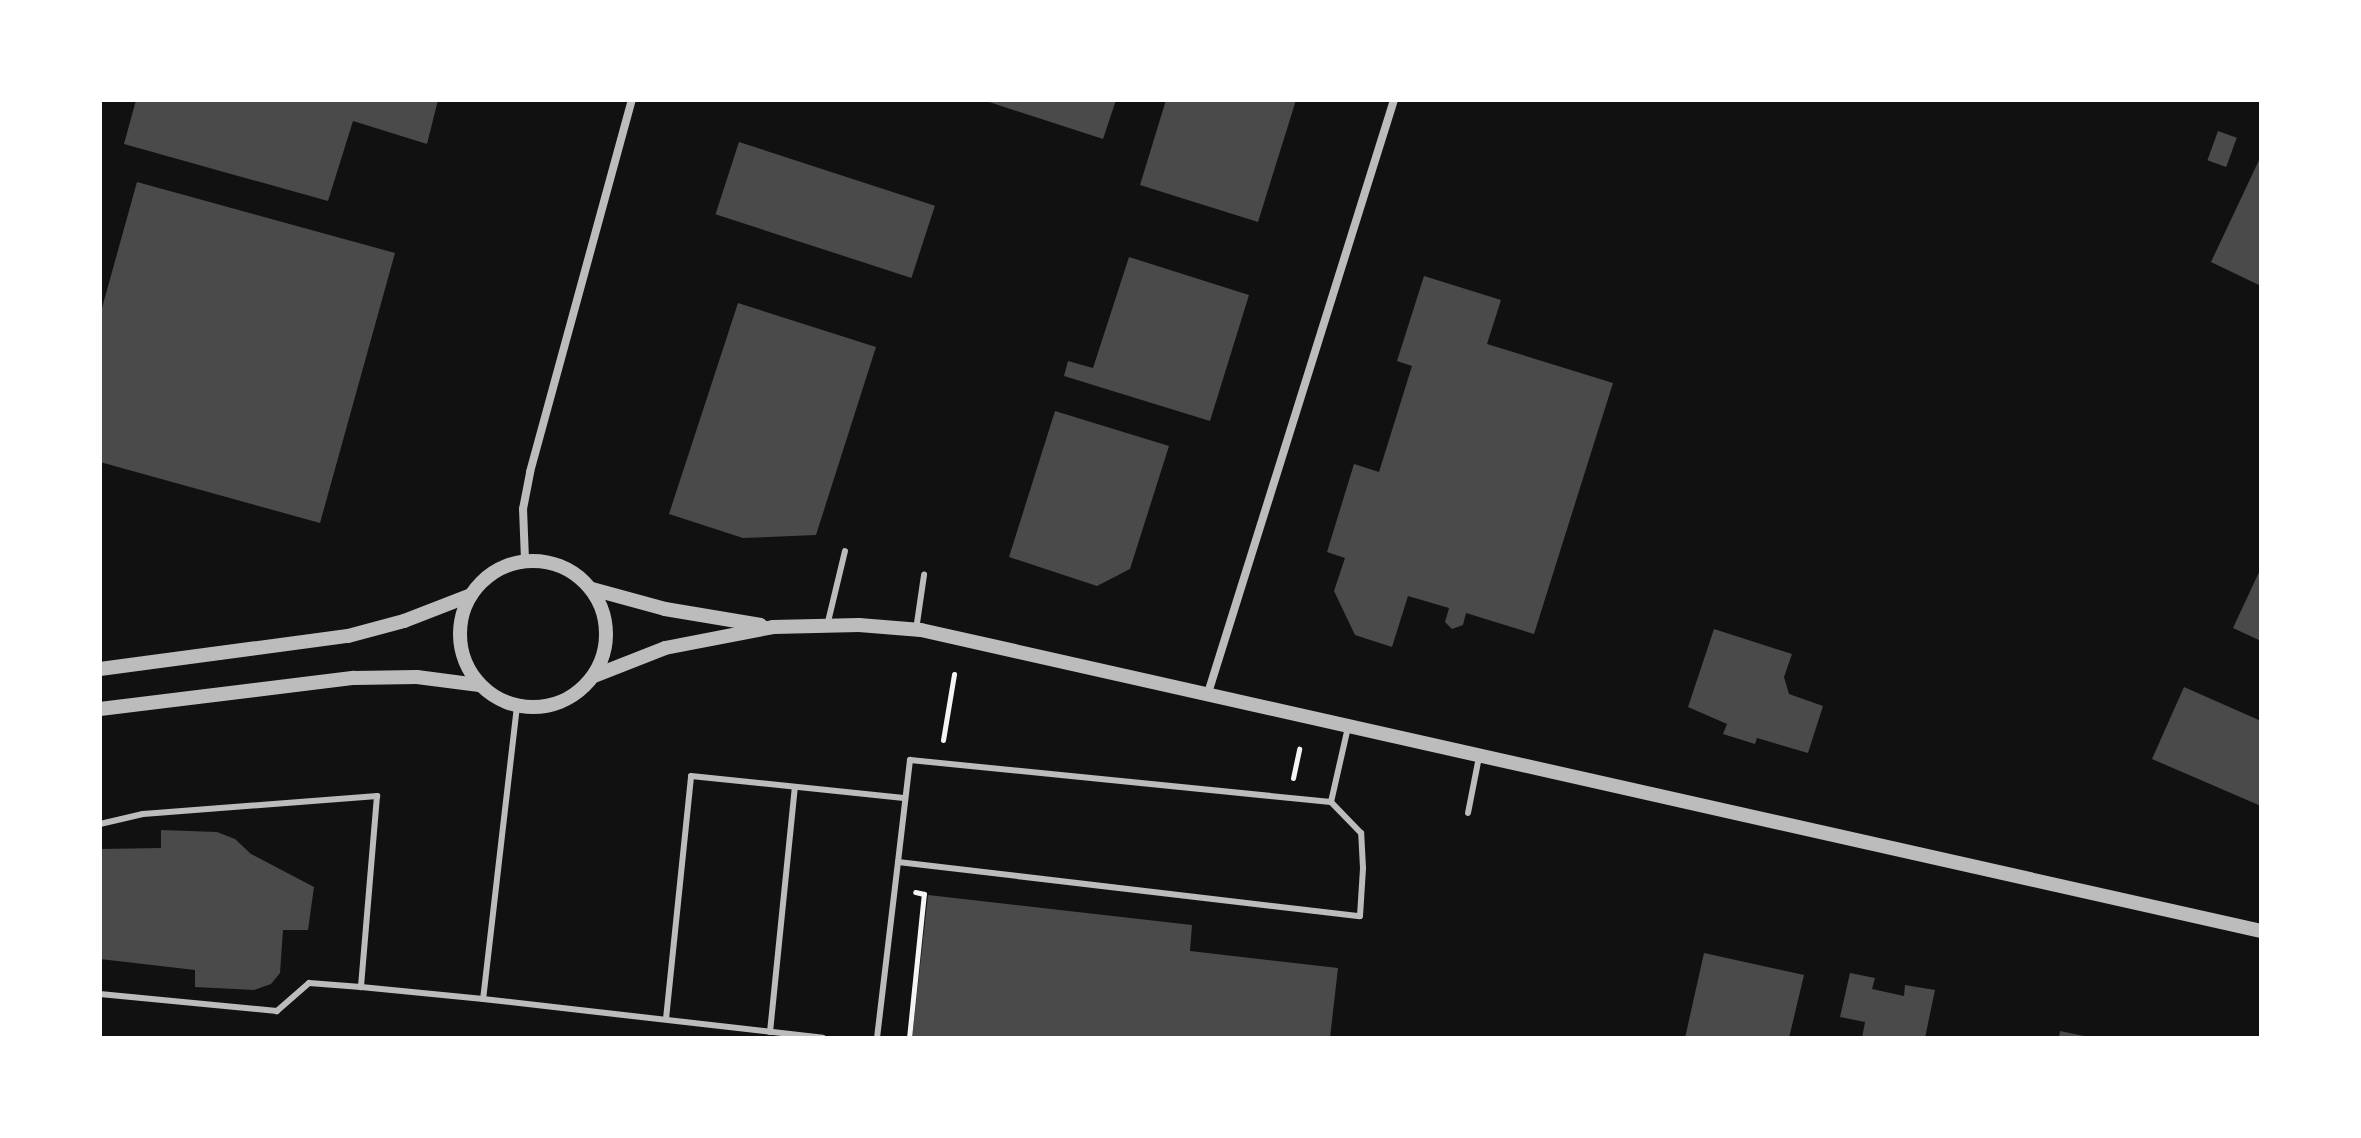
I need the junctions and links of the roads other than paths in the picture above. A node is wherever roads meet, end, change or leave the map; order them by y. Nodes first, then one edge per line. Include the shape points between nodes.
1 (632, 100) edge
2 (1394, 100) edge
3 (845, 551) dead end
4 (525, 560) junction
5 (924, 575) dead end
6 (592, 589) junction
7 (471, 595) junction
8 (827, 626) junction
9 (773, 627) junction
10 (916, 630) junction
11 (100, 669) edge
12 (594, 676) junction
13 (479, 685) junction
14 (1208, 693) junction
15 (517, 706) junction
16 (100, 709) edge
17 (1349, 724) junction
18 (1480, 754) junction
19 (795, 787) junction
20 (904, 798) junction
21 (1331, 802) junction
22 (1468, 813) dead end
23 (100, 824) edge
24 (898, 862) junction
25 (2261, 931) edge
26 (361, 987) junction
27 (100, 994) edge
28 (483, 999) junction
29 (666, 1019) junction
30 (770, 1032) junction
31 (823, 1038) edge
32 (877, 1038) edge

1 - 4 street via 530,472 523,509
2 - 14 street
3 - 8 lane
4 - 6 street via 550,562 573,572
4 - 7 street via 500,568
5 - 10 lane
6 - 9 street via 665,609
6 - 12 street via 607,632
7 - 11 street via 348,636
7 - 13 street via 460,622 460,644
8 - 9 street
8 - 10 street
9 - 12 street via 665,648
10 - 14 street
12 - 15 street via 560,703
13 - 15 street
13 - 16 street via 417,677 354,678
14 - 17 street
15 - 28 lane
17 - 18 street
17 - 21 lane
18 - 22 lane
18 - 25 street
19 - 20 lane
19 - 29 lane via 691,776
19 - 30 lane
20 - 21 lane via 910,760
20 - 24 lane
21 - 24 lane via 1361,833 1360,916
23 - 26 lane via 143,814 377,796
24 - 32 lane
26 - 27 lane via 309,983 277,1011
26 - 28 lane
28 - 29 lane
29 - 30 lane
30 - 31 lane

